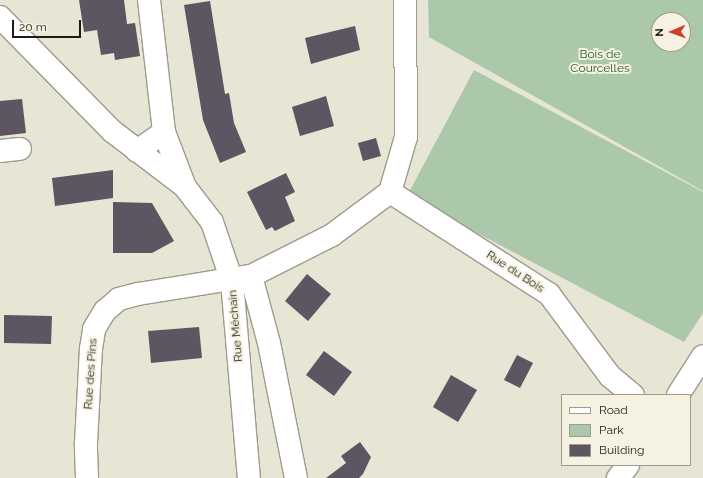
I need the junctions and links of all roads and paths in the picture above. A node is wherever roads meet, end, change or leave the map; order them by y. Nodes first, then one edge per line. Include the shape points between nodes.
1 (149, 0) edge
2 (405, 0) edge
3 (0, 17) edge
4 (164, 132) junction
5 (137, 151) junction
6 (184, 187) junction
7 (390, 192) junction
8 (242, 278) junction
9 (703, 356) edge
10 (632, 394) edge
11 (679, 394) edge
12 (627, 466) edge
13 (87, 478) edge
14 (249, 478) edge
15 (296, 478) edge
16 (618, 478) edge

1 - 4 street
2 - 7 street via 406,137
3 - 5 street via 112,131
4 - 5 street
4 - 6 street
5 - 6 street
6 - 8 street, Rue Méchain via 212,222
7 - 8 street via 332,235
7 - 10 street, Rue du Bois via 548,294 610,376
8 - 13 street, Rue des Pins via 138,294 119,299 105,311 94,329 91,349 86,443
8 - 14 street, Rue Méchain
8 - 15 street, Rue Méchain via 269,343
9 - 11 street
12 - 16 street

